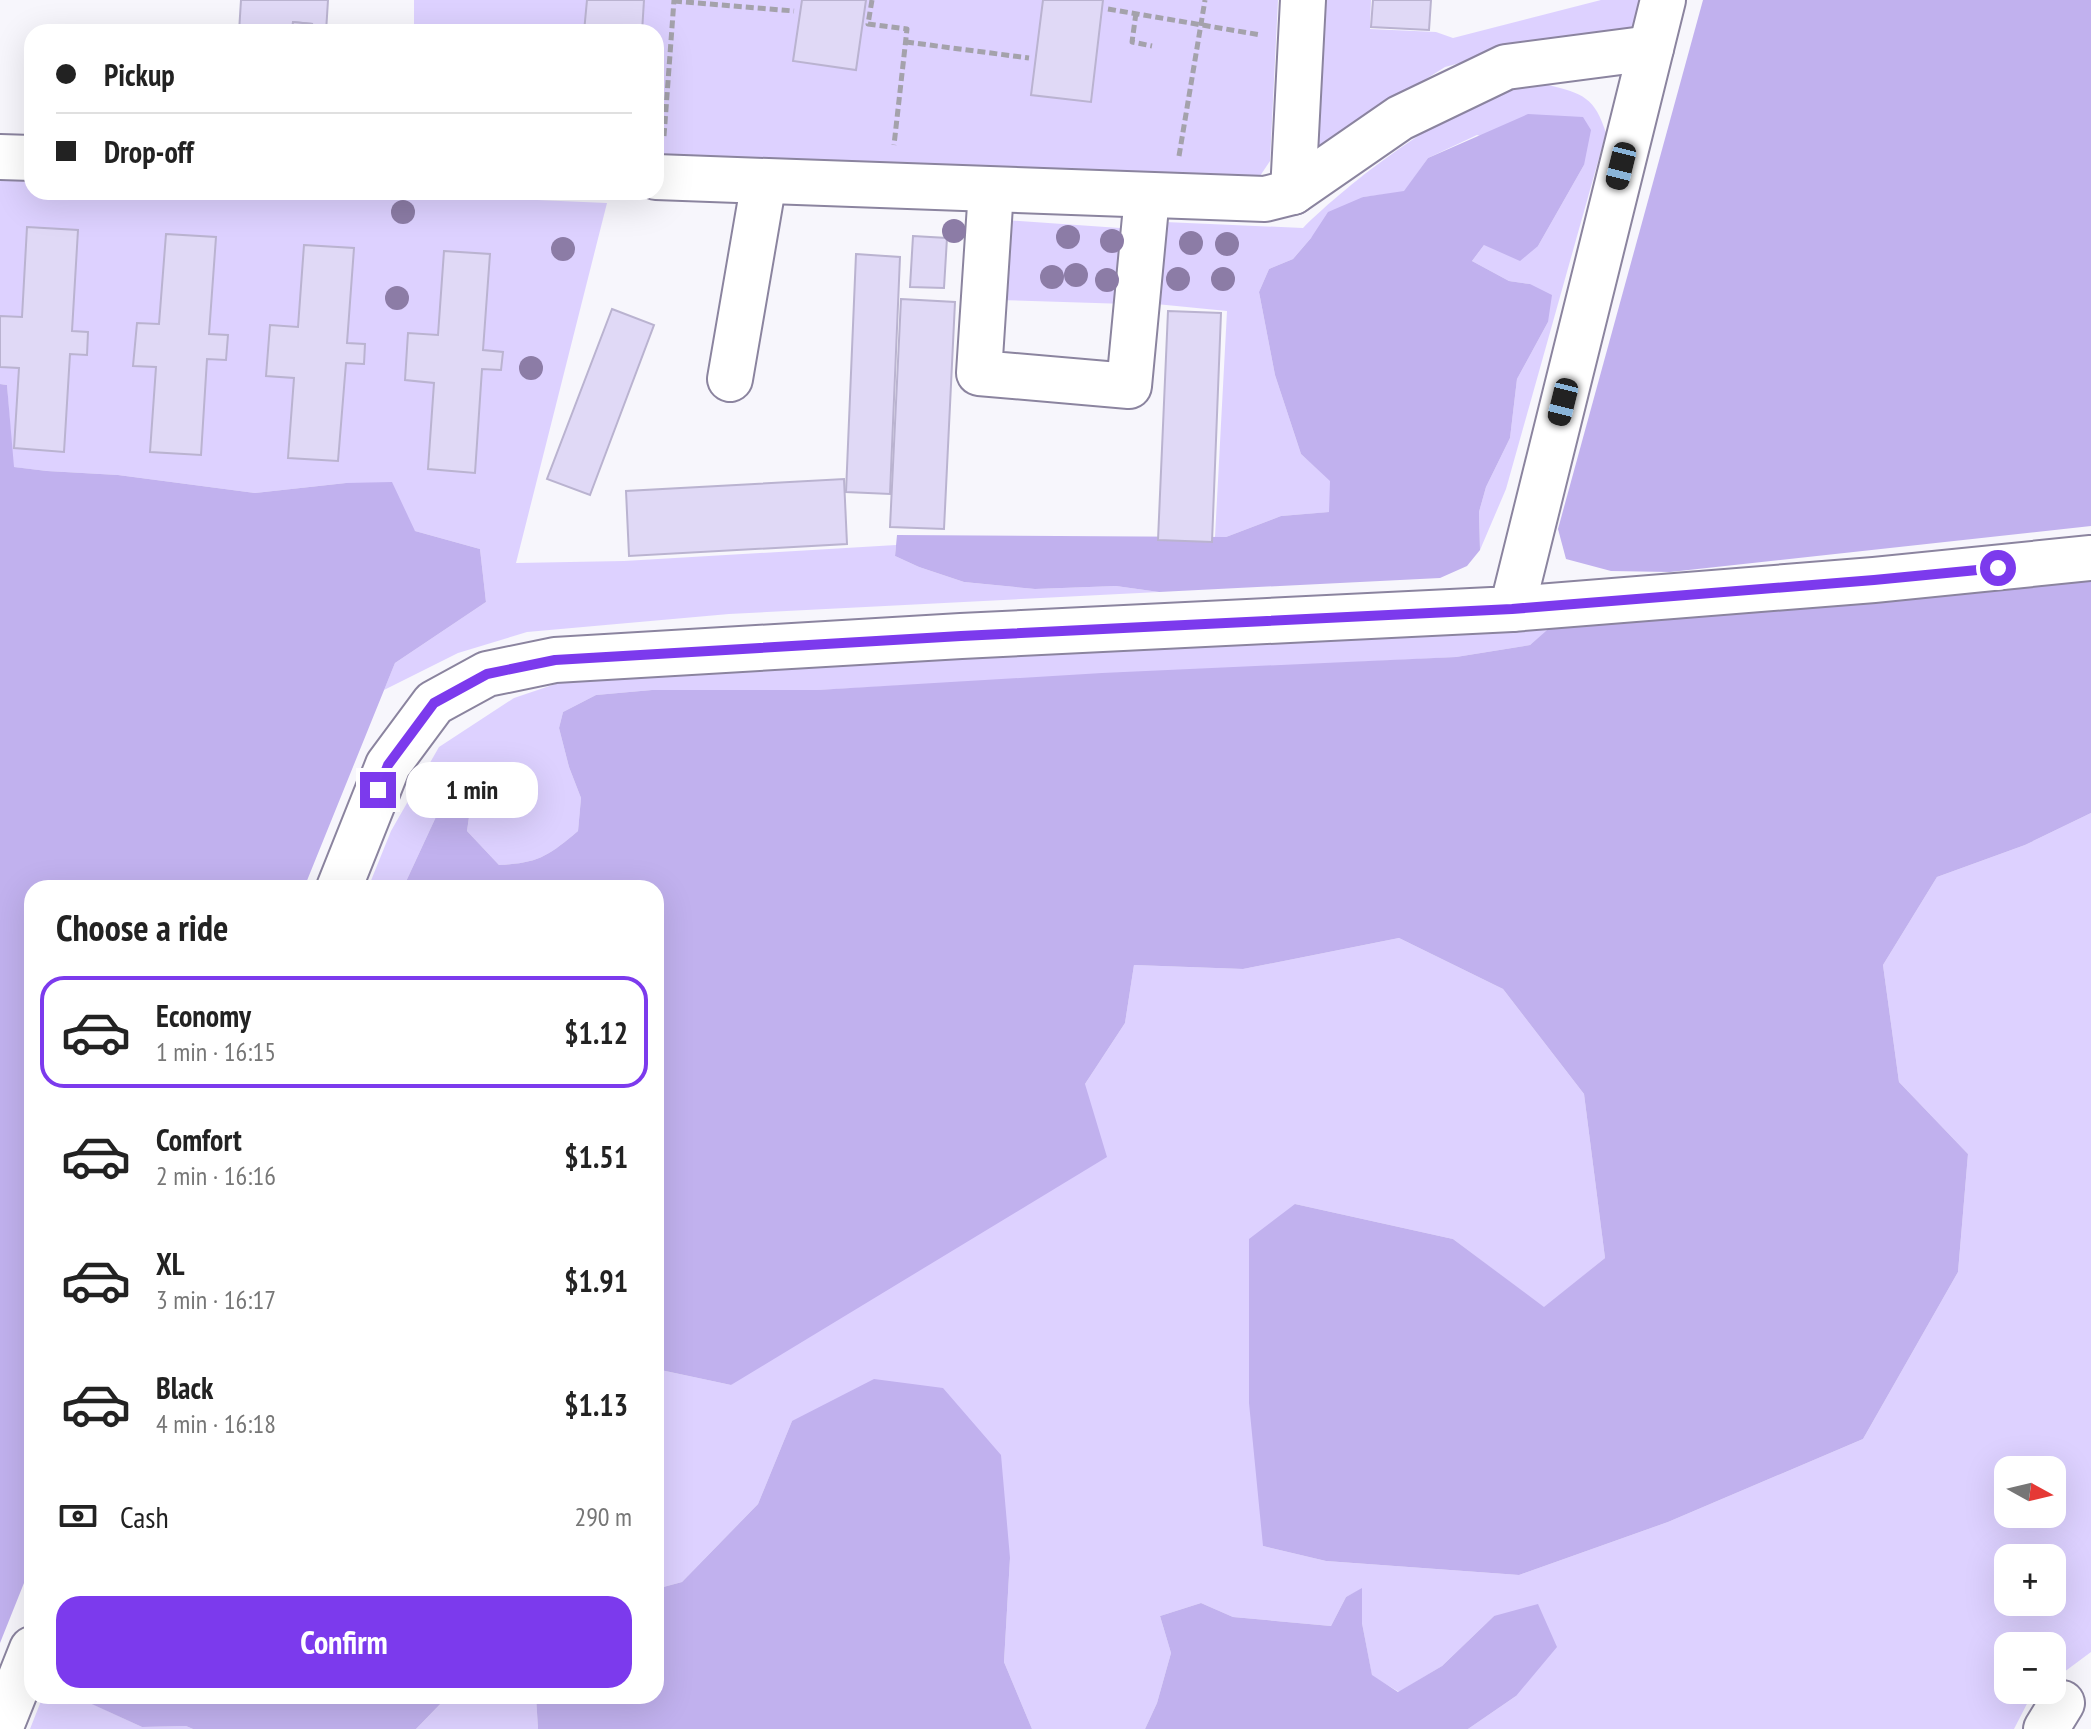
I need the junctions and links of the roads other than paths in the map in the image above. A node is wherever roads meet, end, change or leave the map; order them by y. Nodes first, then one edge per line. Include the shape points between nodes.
1 (1663, 0) edge
2 (1302, 21) edge
3 (1651, 48) junction
4 (664, 177) edge
5 (764, 181) junction
6 (991, 190) junction
7 (1293, 192) junction
8 (1160, 196) junction
9 (730, 379) dead end
10 (2091, 558) edge
11 (1512, 609) junction
12 (342, 880) edge
13 (24, 1669) edge
14 (0, 1729) edge

1 - 3 lane
2 - 7 lane
3 - 7 lane via 1506,67 1400,118
3 - 11 lane
4 - 5 lane
5 - 6 lane
5 - 9 lane
6 - 8 lane
6 - 8 lane via 979,373 1129,386
7 - 8 lane via 1265,199
10 - 11 lane
11 - 12 lane via 555,660 487,674 434,703 388,765
13 - 14 lane

